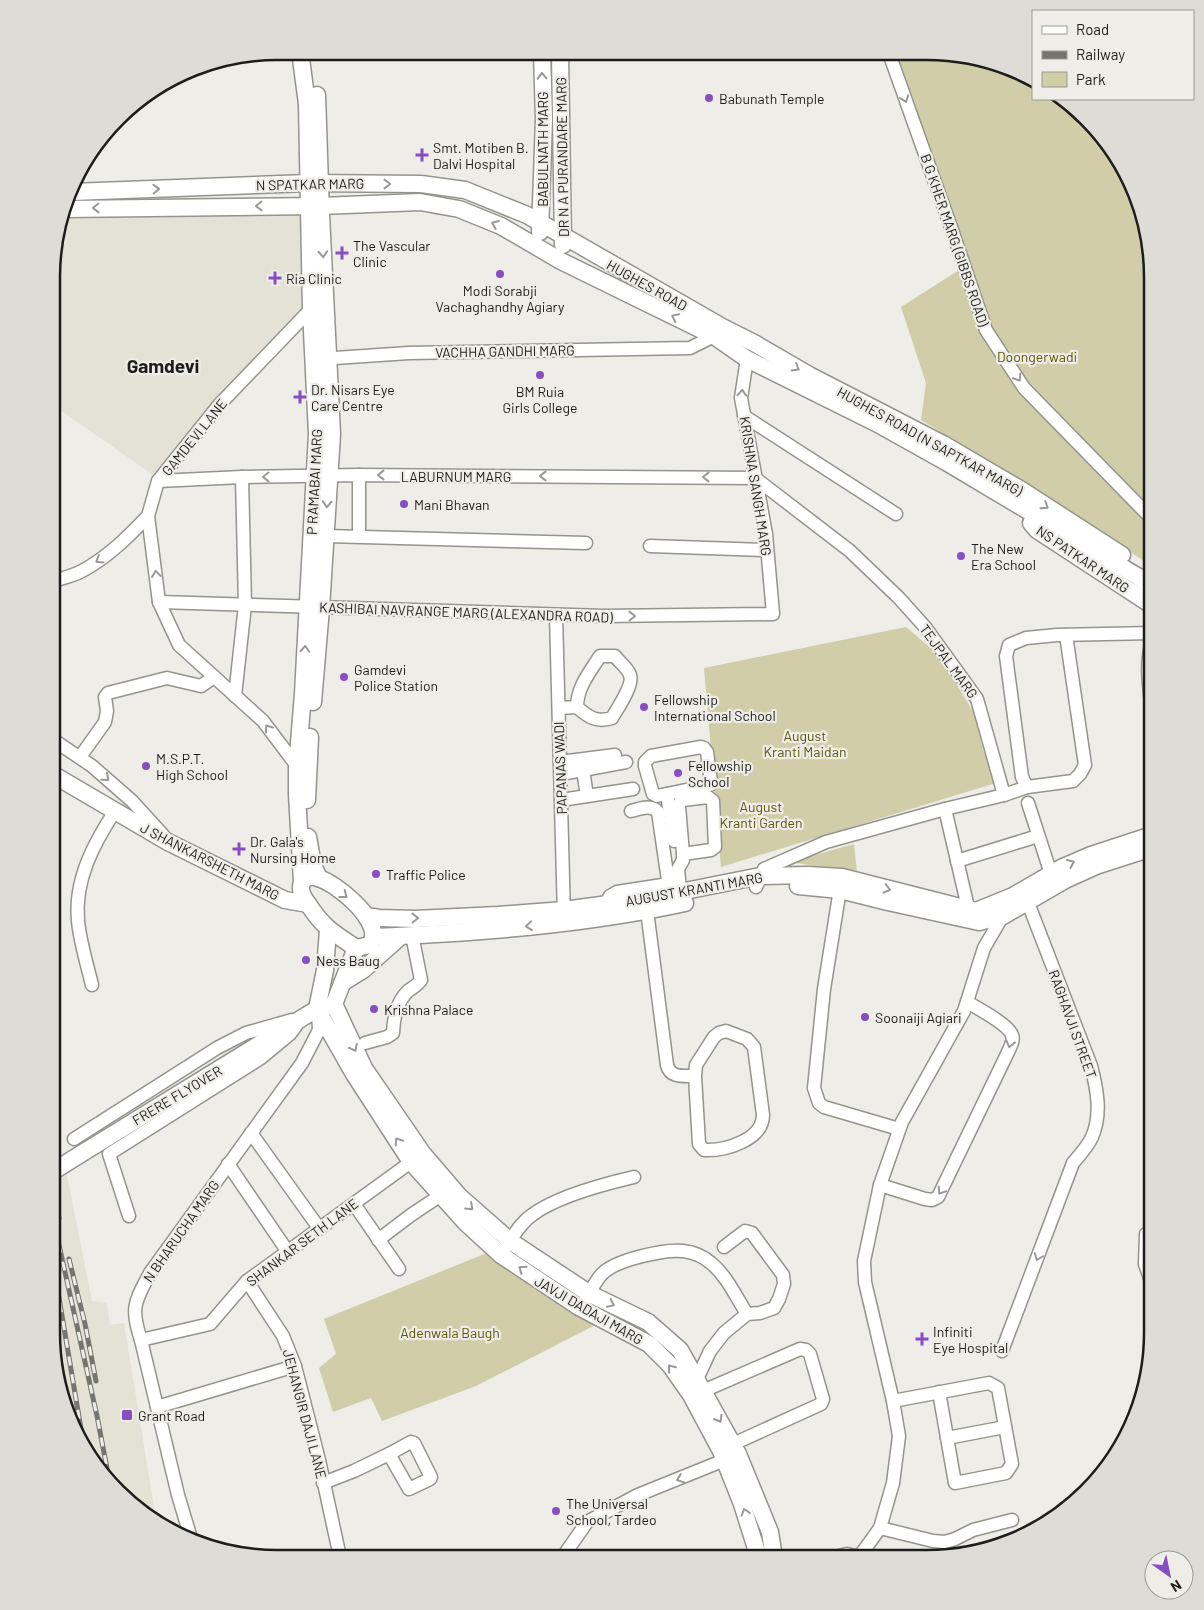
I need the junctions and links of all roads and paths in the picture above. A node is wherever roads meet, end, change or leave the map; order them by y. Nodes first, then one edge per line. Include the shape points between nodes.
1 (302, 60) edge
2 (312, 60) edge
3 (542, 60) edge
4 (560, 60) edge
5 (891, 60) edge
6 (312, 103) junction
7 (315, 183) junction
8 (355, 184) junction
9 (78, 192) edge
10 (356, 204) junction
11 (314, 206) junction
12 (71, 209) edge
13 (541, 224) junction
14 (564, 238) junction
15 (538, 247) junction
16 (561, 261) junction
17 (325, 296) junction
18 (310, 310) junction
19 (714, 336) junction
20 (754, 343) junction
21 (747, 358) junction
22 (321, 359) junction
23 (744, 416) junction
24 (359, 475) junction
25 (322, 476) junction
26 (242, 477) junction
27 (755, 478) junction
28 (158, 481) junction
29 (1019, 507) junction
30 (1144, 511) edge
31 (896, 514) dead end
32 (148, 516) junction
33 (359, 531) dead end
34 (326, 536) junction
35 (586, 543) dead end
36 (650, 546) dead end
37 (767, 550) junction
38 (1144, 570) edge
39 (60, 579) edge
40 (1144, 581) edge
41 (1144, 600) edge
42 (159, 602) junction
43 (244, 604) junction
44 (314, 608) junction
45 (773, 614) joint
46 (556, 615) junction
47 (1144, 633) edge
48 (1066, 634) junction
49 (214, 676) junction
50 (235, 696) junction
51 (577, 707) junction
52 (559, 708) junction
53 (60, 744) edge
54 (80, 757) junction
55 (561, 768) junction
56 (584, 770) junction
57 (302, 772) junction
58 (60, 779) edge
59 (1027, 787) junction
60 (633, 790) dead end
61 (667, 794) junction
62 (1004, 795) junction
63 (587, 796) junction
64 (562, 800) junction
65 (1028, 803) dead end
66 (945, 808) junction
67 (115, 811) junction
68 (631, 811) dead end
69 (1038, 836) junction
70 (1144, 840) edge
71 (168, 842) junction
72 (1144, 848) edge
73 (1128, 849) junction
74 (683, 854) junction
75 (957, 861) junction
76 (678, 869) junction
77 (1051, 874) junction
78 (319, 878) junction
79 (302, 882) junction
80 (758, 882) junction
81 (841, 884) junction
82 (674, 896) junction
83 (1021, 896) junction
84 (308, 904) junction
85 (646, 905) junction
86 (602, 911) junction
87 (366, 916) junction
88 (564, 916) junction
89 (974, 916) junction
90 (1003, 916) junction
91 (328, 930) junction
92 (407, 936) junction
93 (373, 937) junction
94 (356, 948) junction
95 (984, 948) junction
96 (342, 983) junction
97 (92, 984) dead end
98 (967, 1002) junction
99 (334, 1004) junction
100 (317, 1009) junction
101 (302, 1018) junction
102 (365, 1043) dead end
103 (695, 1076) junction
104 (899, 1129) junction
105 (252, 1133) junction
106 (411, 1162) junction
107 (60, 1164) edge
108 (228, 1164) junction
109 (634, 1177) dead end
110 (880, 1185) junction
111 (446, 1192) junction
112 (354, 1204) junction
113 (129, 1216) dead end
114 (319, 1228) junction
115 (378, 1240) junction
116 (505, 1248) junction
117 (724, 1248) dead end
118 (288, 1252) junction
119 (399, 1269) dead end
120 (247, 1282) junction
121 (590, 1294) junction
122 (579, 1307) junction
123 (747, 1314) junction
124 (141, 1340) junction
125 (1002, 1351) dead end
126 (295, 1366) junction
127 (700, 1385) junction
128 (939, 1392) junction
129 (893, 1401) junction
130 (157, 1407) junction
131 (1005, 1427) junction
132 (947, 1438) junction
133 (732, 1453) junction
134 (389, 1454) dead end
135 (323, 1483) junction
136 (1012, 1520) dead end
137 (880, 1528) junction
138 (189, 1531) edge
139 (338, 1550) edge
140 (568, 1550) edge
141 (756, 1550) edge
142 (773, 1550) edge
143 (863, 1550) edge

1 - 6 main road, P RAMABAI MARG
2 - 6 main road, P RAMABAI MARG
13 -> 3 main road, BABULNATH MARG
4 - 14 main road, DR N A PURANDARE MARG
5 -> 30 street, B G KHER MARG (GIBBS ROAD) via 986,330 1024,388
6 - 7 main road, P RAMABAI MARG
7 - 8 main road, N SPATKAR MARG
9 -> 7 main road, N SPATKAR MARG
7 - 11 main road, P RAMABAI MARG
8 - 10 main road
8 -> 13 main road, N SPATKAR MARG via 421,184 465,190
10 - 11 main road, N SPATKAR MARG
15 -> 10 main road, N SPATKAR MARG via 501,226 459,209 420,202
11 -> 12 main road, N SPATKAR MARG
11 -> 17 main road, P RAMABAI MARG
11 - 18 main road, P RAMABAI MARG
13 - 14 main road, HUGHES ROAD
13 - 15 main road, BABULNATH MARG
14 - 16 main road, DR N A PURANDARE MARG
14 - 20 main road, HUGHES ROAD
15 - 16 main road
19 -> 16 main road
17 - 18 street, GAMDEVI LANE
17 - 22 main road, P RAMABAI MARG
18 - 22 main road, P RAMABAI MARG
18 - 28 street, GAMDEVI LANE via 219,405
19 - 21 main road
19 - 22 street, VACHHA GANDHI MARG via 690,348 409,353
20 - 21 main road
20 -> 38 main road, HUGHES ROAD (N SAPTKAR MARG) via 942,444
23 -> 21 street, KRISHNA SANGH MARG via 741,398
21 - 29 main road via 878,424
22 - 25 main road, P RAMABAI MARG
23 - 27 street, KRISHNA SANGH MARG
23 - 31 street
24 - 25 street, LABURNUM MARG
27 -> 24 street, LABURNUM MARG
24 - 33 street
25 -> 26 street, LABURNUM MARG
25 -> 34 main road, P RAMABAI MARG
25 - 44 main road, P RAMABAI MARG
26 - 28 street, LABURNUM MARG
26 - 43 street
27 - 37 street, KRISHNA SANGH MARG
27 - 62 street, TEJPAL MARG via 850,551 925,627 977,699
28 - 32 street, GAMDEVI LANE
29 - 40 main road
29 - 41 main road, NS PATKAR MARG via 1037,530
32 -> 39 street via 110,553 81,572
42 -> 32 street, GAMDEVI LANE
34 - 35 street
34 - 44 main road, P RAMABAI MARG
36 - 37 street
37 - 45 street, KRISHNA SANGH MARG
42 - 43 street, KASHIBAI NAVRANGE MARG (ALEXANDRA ROAD)
42 - 49 street, GAMDEVI LANE via 179,645
43 - 44 street, KASHIBAI NAVRANGE MARG (ALEXANDRA ROAD)
43 - 50 street
44 - 46 street, KASHIBAI NAVRANGE MARG (ALEXANDRA ROAD)
44 - 57 main road, P RAMABAI MARG
46 -> 45 street, KASHIBAI NAVRANGE MARG (ALEXANDRA ROAD)
46 - 52 street, PAPANAS WADI
47 - 48 street
48 - 59 street via 1085,765 1073,781
48 - 59 street via 1026,638 1009,645 1006,656 1022,777
49 - 50 street, GAMDEVI LANE
49 - 54 street via 201,686 167,678 108,692 105,722
57 -> 50 street, GAMDEVI LANE via 263,720
51 - 51 street via 592,719 612,718 631,680 615,656 600,656 583,683
51 - 52 street
52 - 55 street, PAPANAS WADI
53 - 54 street
54 -> 71 street via 132,801
55 - 56 street
55 - 56 street via 620,758
55 - 64 street, PAPANAS WADI
56 - 63 street
57 - 78 main road, P RAMABAI MARG via 308,840
57 - 79 main road, P RAMABAI MARG via 297,794
58 - 67 main road, J SHANKARSHETH MARG
59 - 62 street
60 - 63 street
61 - 61 street via 657,796 651,792 645,766 647,760 652,756 700,747 705,749 710,785
61 - 76 street
62 - 66 street
63 - 64 street
64 - 88 street, PAPANAS WADI
65 - 69 street
66 - 75 street
66 - 80 street via 826,842 764,870
67 - 71 main road, J SHANKARSHETH MARG
67 - 97 street via 97,840 80,884 78,920
68 - 82 street via 649,807 658,812
69 - 75 street
69 - 77 street
70 - 73 main road, AUGUST KRANTI MARG
71 - 84 main road, J SHANKARSHETH MARG via 285,900
72 - 73 main road, AUGUST KRANTI MARG
77 -> 73 main road, AUGUST KRANTI MARG via 1091,855
73 - 83 main road, AUGUST KRANTI MARG via 1065,880
74 - 74 street via 680,802 711,798 715,848
74 - 76 street
75 - 89 street
76 - 82 street
77 - 83 main road, AUGUST KRANTI MARG
78 - 79 main road via 306,878
78 -> 87 main road via 356,904
79 - 84 main road, P RAMABAI MARG via 300,888
80 - 81 main road, AUGUST KRANTI MARG via 807,886
80 - 82 main road, AUGUST KRANTI MARG
81 - 89 main road, AUGUST KRANTI MARG
81 - 104 street via 824,989 814,1088 819,1103 824,1107
82 - 85 main road, AUGUST KRANTI MARG
82 - 86 street via 617,892 610,896
83 - 89 main road, AUGUST KRANTI MARG
83 - 90 main road, AUGUST KRANTI MARG
83 -> 125 street, RAGHAVJI STREET via 1091,1066 1099,1109 1092,1137 1073,1162
84 - 91 main road, P RAMABAI MARG
85 - 86 main road, AUGUST KRANTI MARG
85 - 103 street via 668,1071 674,1075
86 - 88 main road, AUGUST KRANTI MARG
87 -> 88 main road, AUGUST KRANTI MARG via 415,919
87 - 93 main road
88 -> 92 main road, AUGUST KRANTI MARG
89 - 90 main road, AUGUST KRANTI MARG
89 - 95 street
90 - 95 street
91 - 94 main road, P RAMABAI MARG
91 - 100 main road via 325,970
92 - 93 main road, AUGUST KRANTI MARG
92 - 96 main road
92 - 102 street via 421,980 397,1005 393,1033
93 - 94 main road via 370,945
94 - 96 main road
95 - 98 street
96 - 99 main road
98 - 104 street
98 -> 110 street via 1011,1033 1009,1050 938,1196 932,1200 925,1199
99 - 100 main road, FRERE FLYOVER
99 -> 111 main road, JAVJI DADAJI MARG via 364,1068
100 - 101 main road, FRERE FLYOVER
100 - 105 street, N BHARUCHA MARG via 319,1030 302,1063
106 -> 100 main road, JAVJI DADAJI MARG via 354,1074
101 - 107 main road, FRERE FLYOVER, bridge via 79,1146
101 - 113 street via 290,1034 261,1058 109,1154
103 - 103 street via 700,1144 704,1150 749,1139 757,1133 763,1115 752,1042 726,1032 719,1033 696,1065
104 - 110 street
105 - 108 street, N BHARUCHA MARG
105 - 114 street
106 - 111 main road, JAVJI DADAJI MARG
106 - 112 street, SHANKAR SETH LANE
108 - 118 street
108 - 124 street, N BHARUCHA MARG via 150,1273 135,1302 136,1327
109 - 116 street via 597,1187 532,1214
110 - 129 street via 864,1261 865,1282
111 - 115 street
111 - 116 main road, JAVJI DADAJI MARG via 466,1222 485,1229
112 - 114 street, SHANKAR SETH LANE
112 - 115 street
114 - 118 street, SHANKAR SETH LANE
115 - 119 street
116 - 121 main road, JAVJI DADAJI MARG
122 -> 116 main road, JAVJI DADAJI MARG
117 - 123 street via 749,1231 783,1275 780,1299 774,1308
118 - 120 street, SHANKAR SETH LANE
120 - 124 street, SHANKAR SETH LANE via 210,1324
120 - 126 street, JEHANGIR DAJI LANE via 283,1336
121 - 122 street
121 - 123 street via 603,1273 618,1264 667,1251 685,1251 700,1256 723,1275
121 -> 127 main road, JAVJI DADAJI MARG via 648,1322 680,1350
133 -> 122 main road, JAVJI DADAJI MARG via 670,1364 648,1344
123 - 127 street via 724,1333 710,1351
124 - 130 street, N BHARUCHA MARG
126 - 130 street
126 - 135 street, JEHANGIR DAJI LANE
127 -> 133 main road, JAVJI DADAJI MARG
127 - 133 street via 800,1349 810,1354 823,1400 821,1404
128 - 129 street
128 - 131 street via 989,1383 998,1388
128 - 132 street
129 - 137 street via 899,1436 893,1483
130 - 138 street, N BHARUCHA MARG
131 - 132 street
131 - 132 street via 1012,1464 1006,1472 989,1476 955,1482
133 -> 140 street via 587,1522
141 -> 133 main road, JAVJI DADAJI MARG via 742,1504
133 - 142 main road, JAVJI DADAJI MARG via 770,1532
134 - 135 street
135 - 139 street, JEHANGIR DAJI LANE
136 - 137 street via 973,1530 945,1542
137 - 143 street

